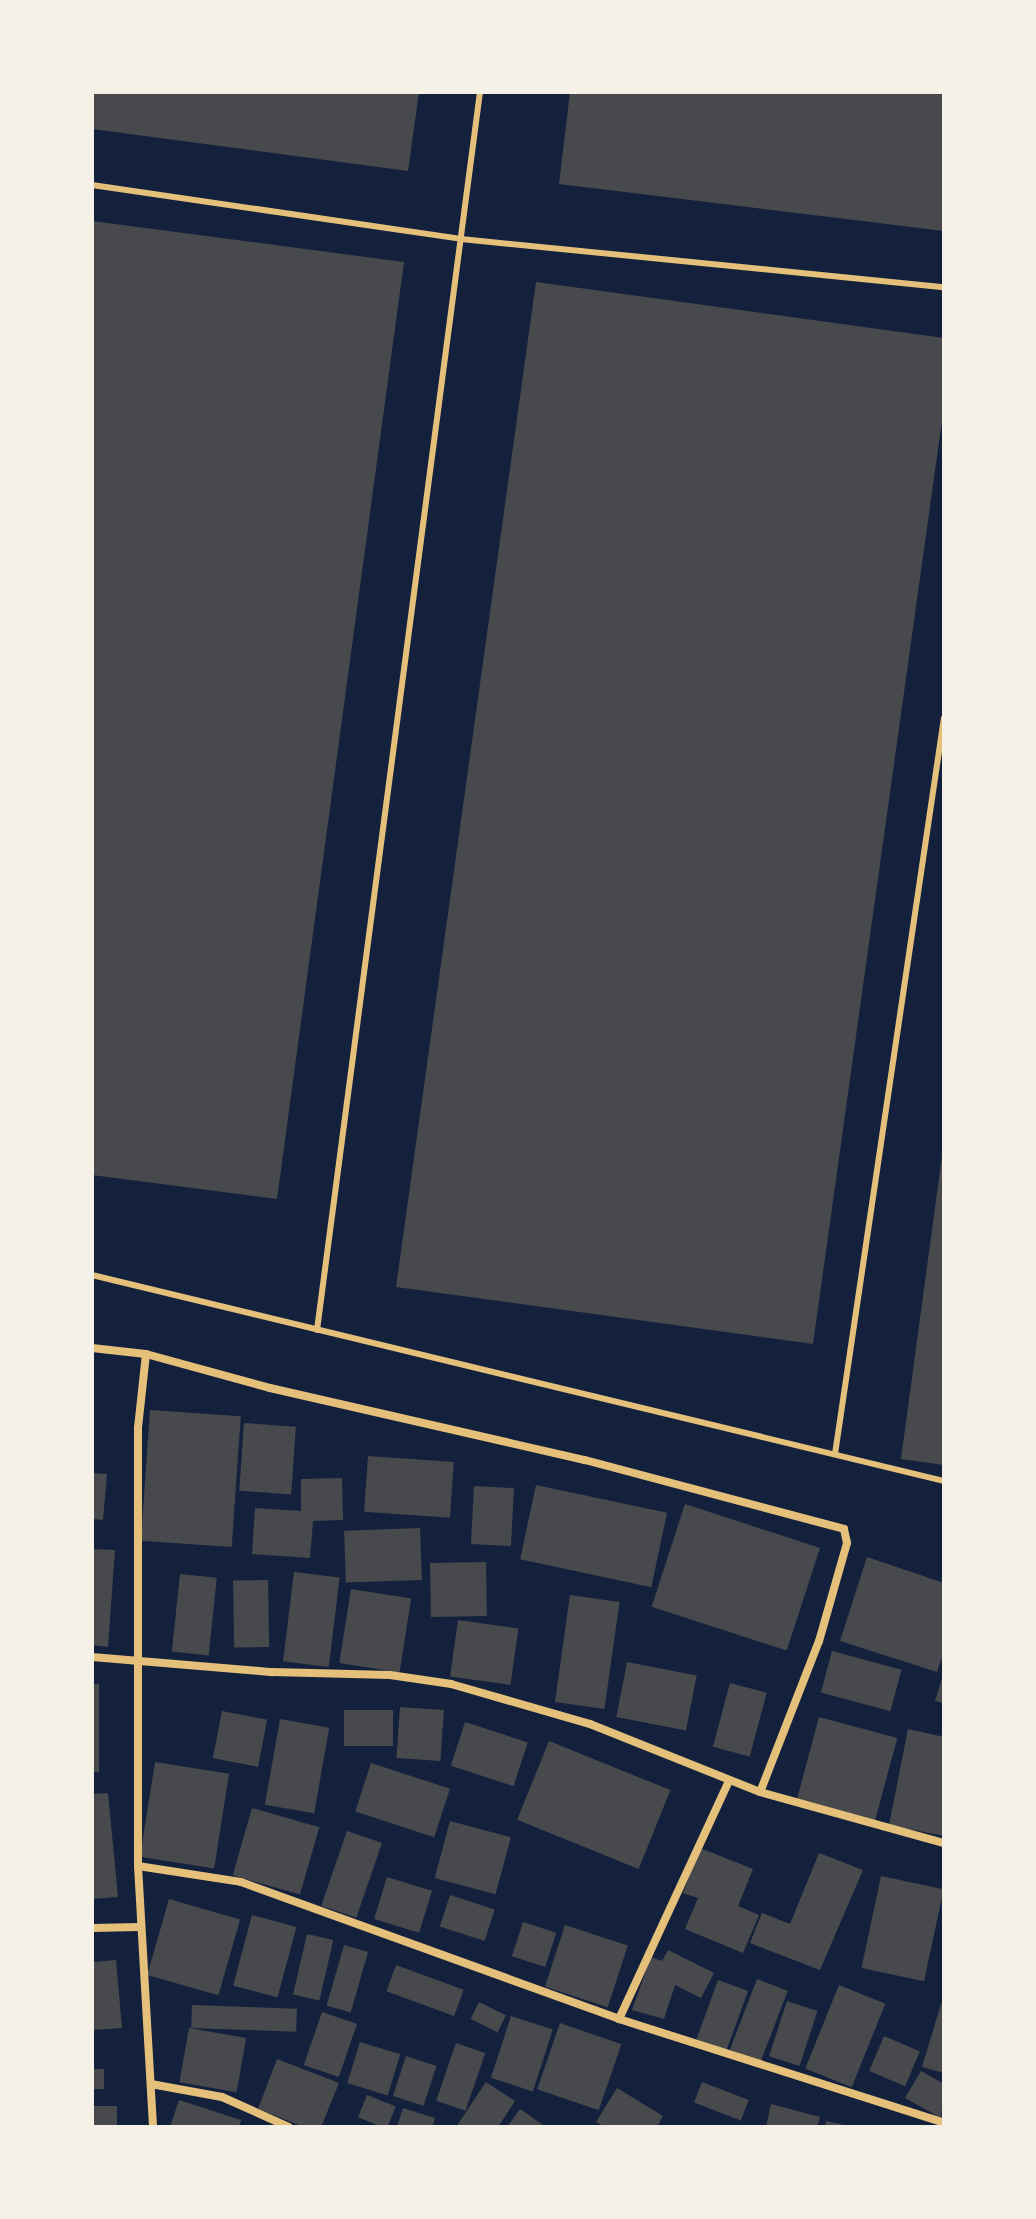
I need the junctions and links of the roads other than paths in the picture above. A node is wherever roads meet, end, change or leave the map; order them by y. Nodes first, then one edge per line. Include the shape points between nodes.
1 (480, 92) edge
2 (92, 185) edge
3 (461, 239) junction
4 (944, 287) edge
5 (944, 718) edge
6 (92, 1275) edge
7 (317, 1330) junction
8 (92, 1348) edge
9 (146, 1354) junction
10 (835, 1454) junction
11 (944, 1481) edge
12 (92, 1657) edge
13 (137, 1660) junction
14 (729, 1781) junction
15 (760, 1792) junction
16 (944, 1843) edge
17 (138, 1866) junction
18 (140, 1927) junction
19 (92, 1928) edge
20 (619, 2019) junction
21 (151, 2084) junction
22 (944, 2123) edge
23 (153, 2127) edge
24 (289, 2127) edge

1 - 3 lane
2 - 3 lane
3 - 4 lane
3 - 7 lane
5 - 10 lane
6 - 7 lane
7 - 10 lane
8 - 9 street
9 - 13 street via 138,1428
9 - 15 street via 844,1529 847,1543 819,1641
10 - 11 lane
12 - 13 street
13 - 14 street via 390,1675 451,1684 590,1724
13 - 17 street
14 - 15 street
14 - 20 street
15 - 16 street
17 - 18 street
17 - 20 street via 241,1882
18 - 19 street
18 - 21 street
20 - 22 street
21 - 23 street
21 - 24 street via 222,2097

